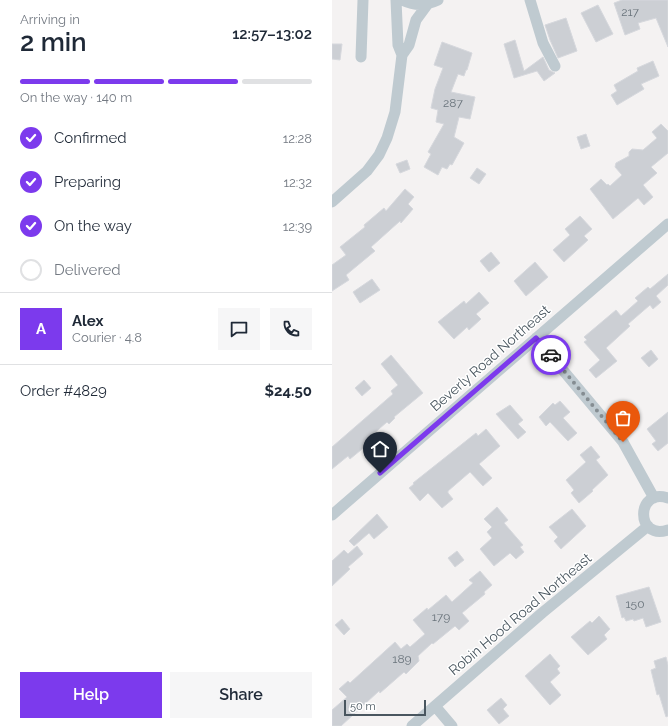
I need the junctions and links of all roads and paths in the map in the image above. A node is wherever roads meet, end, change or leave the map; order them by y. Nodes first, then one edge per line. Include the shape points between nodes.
1 (363, 0) edge
2 (396, 0) edge
3 (402, 0) edge
4 (438, 0) edge
5 (530, 0) edge
6 (427, 5) junction
7 (402, 55) junction
8 (362, 57) dead end
9 (556, 66) dead end
10 (332, 202) edge
11 (668, 224) edge
12 (536, 338) junction
13 (654, 498) junction
14 (668, 498) edge
15 (332, 515) edge
16 (648, 526) junction
17 (668, 533) edge
18 (435, 706) junction
19 (412, 726) edge
20 (452, 726) edge

1 - 8 street
2 - 7 street via 398,45
3 - 6 street
4 - 6 street
5 - 9 street via 543,43
6 - 7 street via 416,20 409,45
7 - 10 street via 395,112 385,144 367,171
11 - 12 street, Beverly Road Northeast
12 - 13 street via 623,442
12 - 15 street, Beverly Road Northeast
13 - 14 street
13 - 16 street via 646,504 643,513
16 - 17 street via 656,531
16 - 18 street, Robin Hood Road Northeast
18 - 19 street, Robin Hood Road Northeast
18 - 20 street

